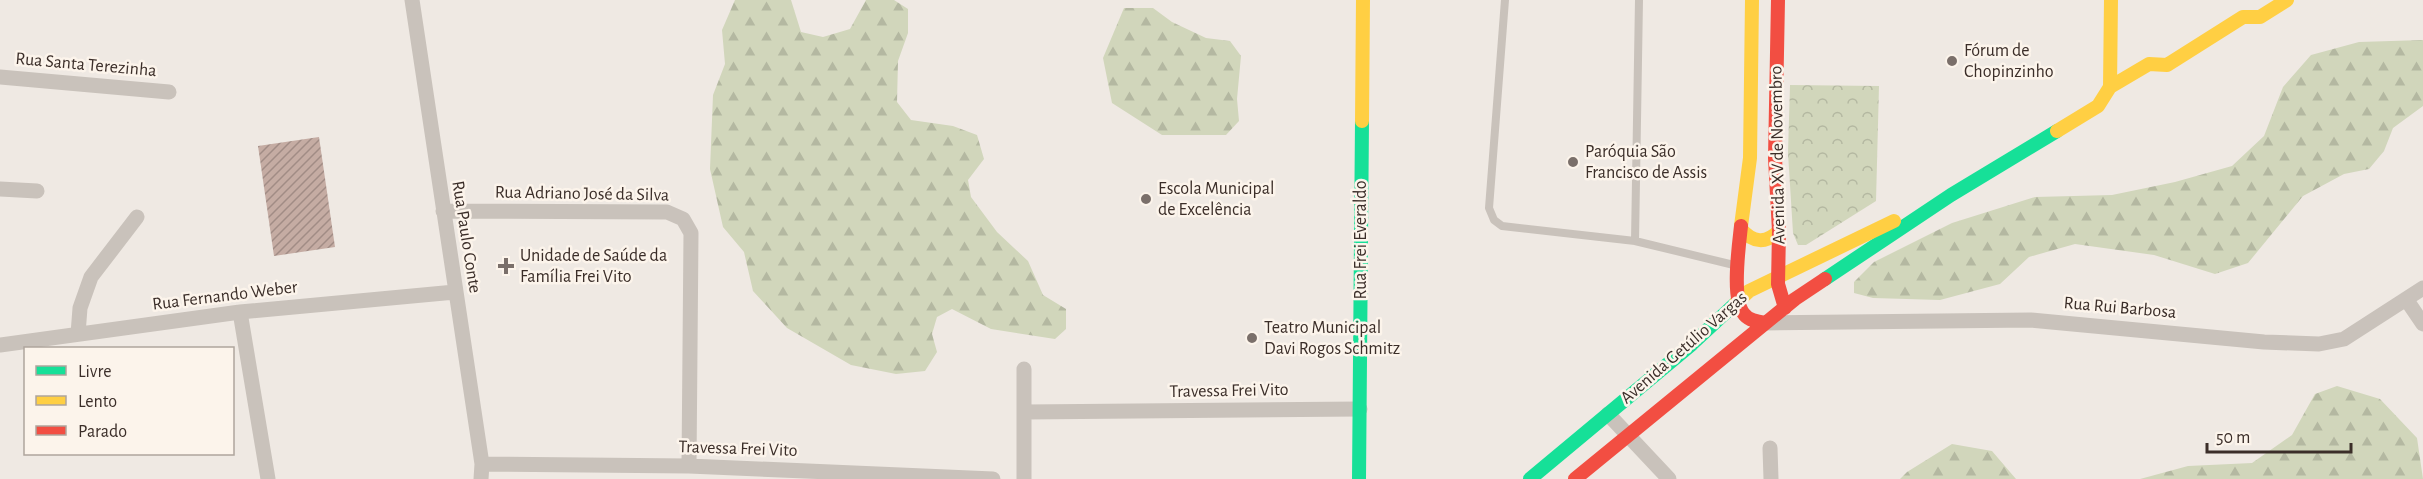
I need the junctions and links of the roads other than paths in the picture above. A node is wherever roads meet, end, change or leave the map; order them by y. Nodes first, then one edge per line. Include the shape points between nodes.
1 (412, 0) edge
2 (1363, 0) edge
3 (1505, 0) edge
4 (1639, 0) edge
5 (1752, 0) edge
6 (1778, 0) edge
7 (2111, 0) edge
8 (2287, 0) edge
9 (0, 77) edge
10 (2110, 87) junction
11 (169, 92) dead end
12 (0, 189) edge
13 (37, 191) dead end
14 (1951, 195) junction
15 (442, 211) junction
16 (137, 217) dead end
17 (1741, 229) junction
18 (1779, 231) junction
19 (1635, 241) junction
20 (1738, 266) junction
21 (1778, 275) junction
22 (2423, 288) edge
23 (455, 292) junction
24 (2406, 299) junction
25 (1737, 300) junction
26 (1785, 308) junction
27 (240, 312) junction
28 (1766, 323) junction
29 (1797, 323) junction
30 (2423, 324) edge
31 (78, 334) junction
32 (0, 345) edge
33 (1024, 369) dead end
34 (1360, 409) junction
35 (1026, 412) junction
36 (1608, 414) junction
37 (1627, 436) junction
38 (1770, 448) dead end
39 (689, 466) junction
40 (481, 472) edge
41 (268, 479) edge
42 (993, 479) edge
43 (1024, 479) edge
44 (1359, 479) edge
45 (1530, 479) edge
46 (1575, 479) edge
47 (1669, 479) edge
48 (1771, 479) edge

1 - 15 street, Rua Paulo Conte
2 - 34 main road, Rua Frei Everaldo
3 - 19 lane via 1489,208 1494,220 1502,226
4 - 19 lane
5 - 17 main road, Avenida XV de Novembro via 1750,158
6 - 18 main road, Avenida XV de Novembro via 1775,158
7 - 10 main road
8 - 10 main road, Avenida Getúlio Vargas via 2260,17 2243,17 2167,64 2149,64
9 - 11 street, Rua Santa Terezinha
10 - 14 main road, Avenida Getúlio Vargas via 2098,106
12 - 13 street
14 - 21 main road, Avenida Getúlio Vargas
14 - 26 main road, Avenida Getúlio Vargas
15 - 23 street, Rua Paulo Conte
15 - 39 street, Rua Adriano José da Silva via 667,212 684,219 691,233
16 - 31 street via 91,277 80,308
17 - 18 main road via 1746,237 1761,242
17 - 20 main road, Avenida XV de Novembro
18 - 21 main road, Avenida XV de Novembro
19 - 20 lane
20 - 25 main road, Avenida XV de Novembro
21 - 25 main road, Avenida Getúlio Vargas
21 - 26 main road, Avenida XV de Novembro
22 - 24 street, Rua Rui Barbosa
23 - 27 street, Rua Fernando Weber
23 - 40 street, Rua Paulo Conte
24 - 29 street, Rua Rui Barbosa via 2344,339 2319,344 2031,320
24 - 30 street
25 - 28 main road via 1744,315
25 - 36 main road, Avenida Getúlio Vargas via 1692,344
26 - 28 main road, Avenida Getúlio Vargas
26 - 29 street
27 - 31 street, Rua Fernando Weber
27 - 41 street
28 - 29 street, Rua Rui Barbosa
28 - 37 main road, Avenida Getúlio Vargas
31 - 32 street, Rua Fernando Weber
33 - 35 street
34 - 35 street, Travessa Frei Vito
34 - 44 main road, Rua Frei Everaldo
35 - 43 street
36 - 37 street
36 - 45 main road, Avenida Getúlio Vargas
37 - 46 main road, Avenida Getúlio Vargas
37 - 47 street
38 - 48 street
39 - 40 street, Travessa Frei Vito
39 - 42 street, Travessa Frei Vito

